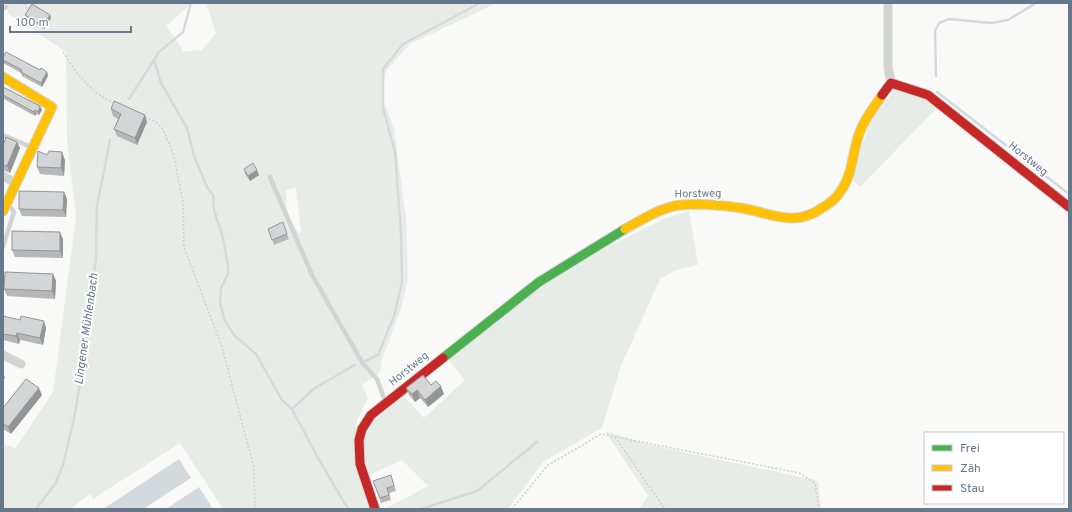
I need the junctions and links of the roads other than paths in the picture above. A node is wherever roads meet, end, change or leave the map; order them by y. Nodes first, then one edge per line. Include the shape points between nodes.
1 (888, 3) edge
2 (3, 77) edge
3 (891, 82) junction
4 (3, 135) edge
5 (32, 148) junction
6 (3, 176) edge
7 (270, 177) dead end
8 (15, 183) junction
9 (1069, 207) edge
10 (4, 209) edge
11 (3, 247) edge
12 (3, 355) edge
13 (21, 364) dead end
14 (386, 403) junction
15 (375, 509) edge

1 - 3 street via 888,67
2 - 5 street via 52,107
3 - 9 street, Horstweg via 928,96
3 - 14 street, Horstweg via 861,129 847,182 829,204 814,214 790,219 742,208 707,204 679,205 663,210 626,228 539,282
4 - 5 lane
5 - 8 street
6 - 8 street
7 - 14 lane via 312,275 363,364 377,379
8 - 10 street
10 - 11 lane via 11,208 14,212
12 - 13 street
14 - 15 street, Horstweg via 368,418 358,441 364,476

